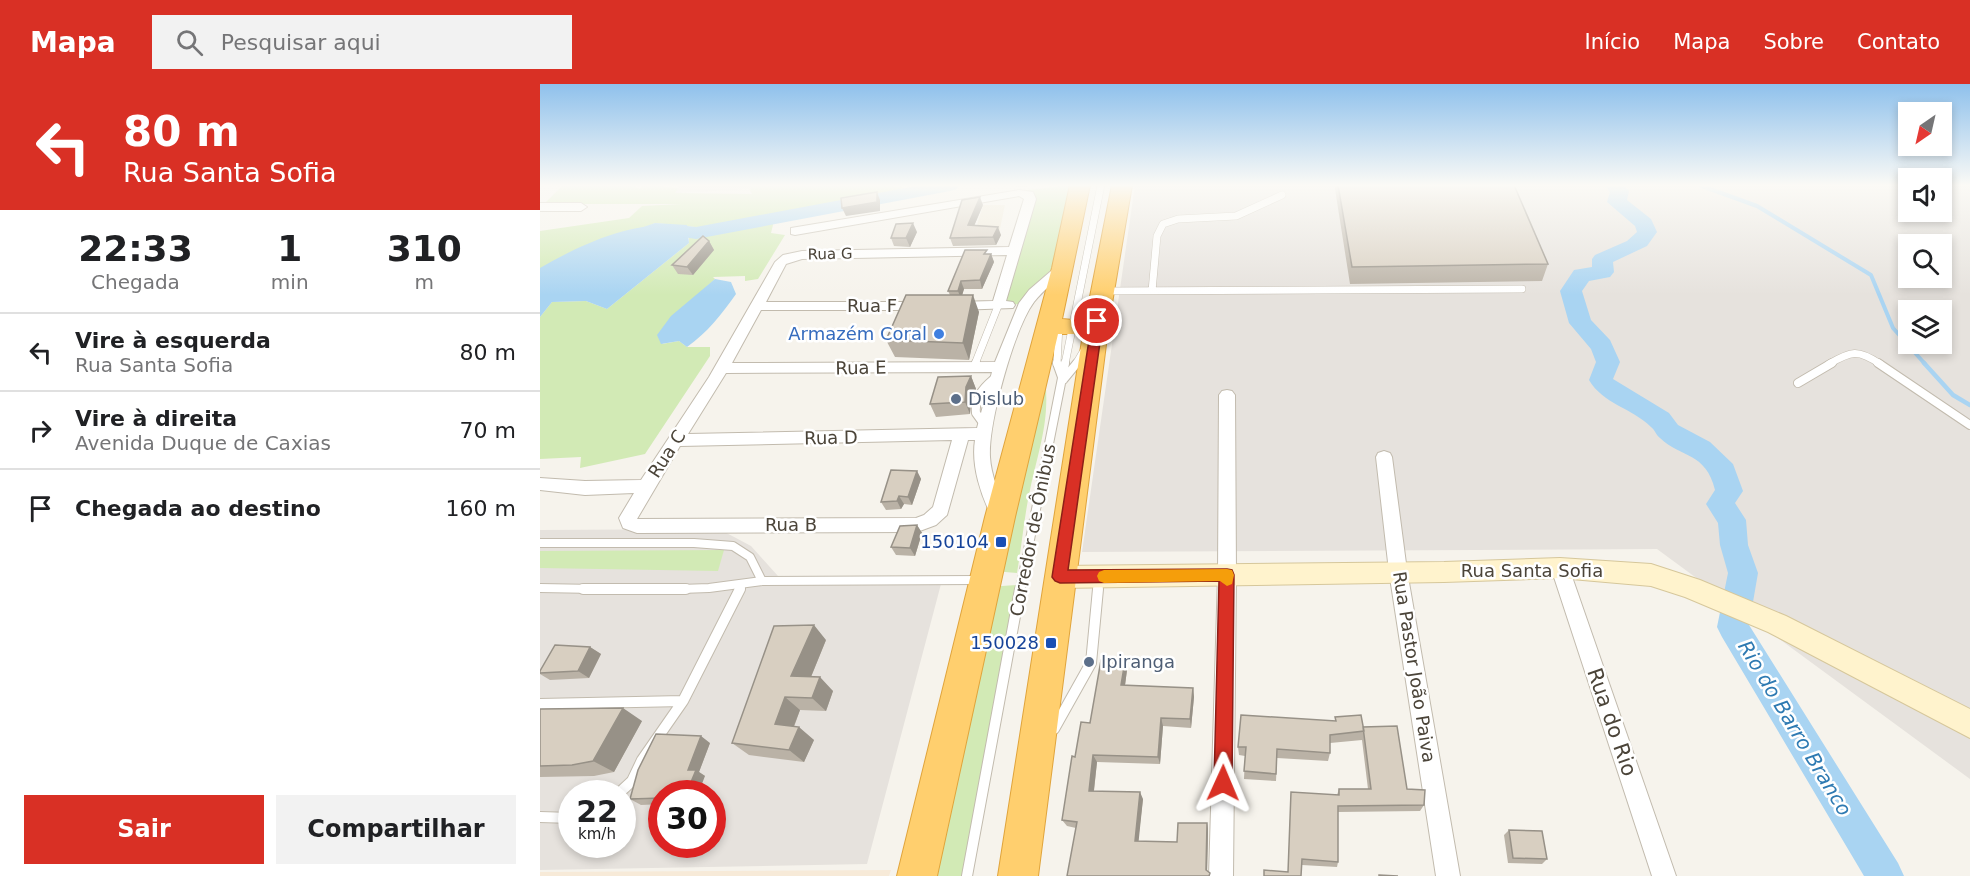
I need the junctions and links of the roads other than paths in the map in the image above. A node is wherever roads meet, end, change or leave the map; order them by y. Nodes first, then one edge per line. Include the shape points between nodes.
1 (848, 222) edge
2 (1024, 222) edge
3 (1072, 222) edge
4 (1093, 222) edge
5 (1116, 222) edge
6 (1168, 222) edge
7 (795, 231) dead end
8 (1016, 251) junction
9 (1063, 268) junction
10 (1522, 289) dead end
11 (1104, 291) junction
12 (1152, 291) junction
13 (1024, 304) junction
14 (756, 306) junction
15 (998, 306) junction
16 (1070, 324) junction
17 (974, 367) junction
18 (1000, 371) junction
19 (718, 374) junction
20 (1063, 381) junction
21 (1798, 383) dead end
22 (1227, 395) dead end
23 (1970, 425) edge
24 (985, 431) junction
25 (961, 435) junction
26 (676, 440) junction
27 (1384, 457) dead end
28 (540, 483) edge
29 (646, 486) junction
30 (1000, 517) junction
31 (637, 526) joint
32 (540, 543) edge
33 (1560, 568) junction
34 (1398, 571) junction
35 (1227, 575) junction
36 (1097, 576) junction
37 (1060, 577) junction
38 (762, 580) junction
39 (986, 580) junction
40 (742, 585) junction
41 (540, 588) edge
42 (683, 701) junction
43 (540, 704) edge
44 (1970, 724) edge
45 (1033, 770) junction
46 (632, 780) edge
47 (540, 817) edge
48 (558, 818) edge
49 (917, 876) edge
50 (967, 876) edge
51 (1018, 876) edge
52 (1221, 876) edge
53 (1448, 876) edge
54 (1664, 876) edge

1 - 7 street
2 - 8 street
3 - 9 highway
4 - 16 lane, Corredor de Ônibus
5 - 11 highway
6 - 12 lane via 1157,236
8 - 14 street, Rua G via 795,255 781,262
8 - 15 street
9 - 13 street
9 - 16 highway
10 - 12 lane
11 - 12 lane
11 - 16 highway
13 - 15 street, Rua F
13 - 18 street
14 - 15 street, Rua F
14 - 19 street, Rua G
15 - 17 lane
16 - 20 lane, Corredor de Ônibus
16 - 20 lane via 1057,363
16 - 20 lane via 1077,363
16 - 30 highway
16 - 37 highway
17 - 18 street, Rua E
17 - 19 street, Rua E
18 - 24 street
19 - 26 street, Rua C
20 - 50 lane, Corredor de Ônibus
21 - 23 lane via 1848,353 1858,353
22 - 35 street
24 - 25 street, Rua D
24 - 30 street via 981,455
25 - 26 street, Rua D
25 - 31 street, Rua B via 941,510 917,525
26 - 29 street, Rua C
27 - 34 street, Rua Pastor João Paiva
28 - 29 street via 585,488
29 - 31 street, Rua C via 628,518 629,524
30 - 39 highway
32 - 38 lane via 733,546 750,557
33 - 34 street, Rua Santa Sofia
33 - 44 street, Rua Santa Sofia via 1651,575 1691,588 1777,624
33 - 54 street, Rua do Rio
34 - 35 street, Rua Santa Sofia
34 - 53 street, Rua Pastor João Paiva
35 - 36 street, Rua Santa Sofia
35 - 52 street
36 - 37 street, Rua Santa Sofia
36 - 45 lane via 1091,663
37 - 45 highway
38 - 39 lane
38 - 40 lane
39 - 49 highway
40 - 41 lane
40 - 42 lane
42 - 43 lane
42 - 46 lane
45 - 51 highway
47 - 48 lane

